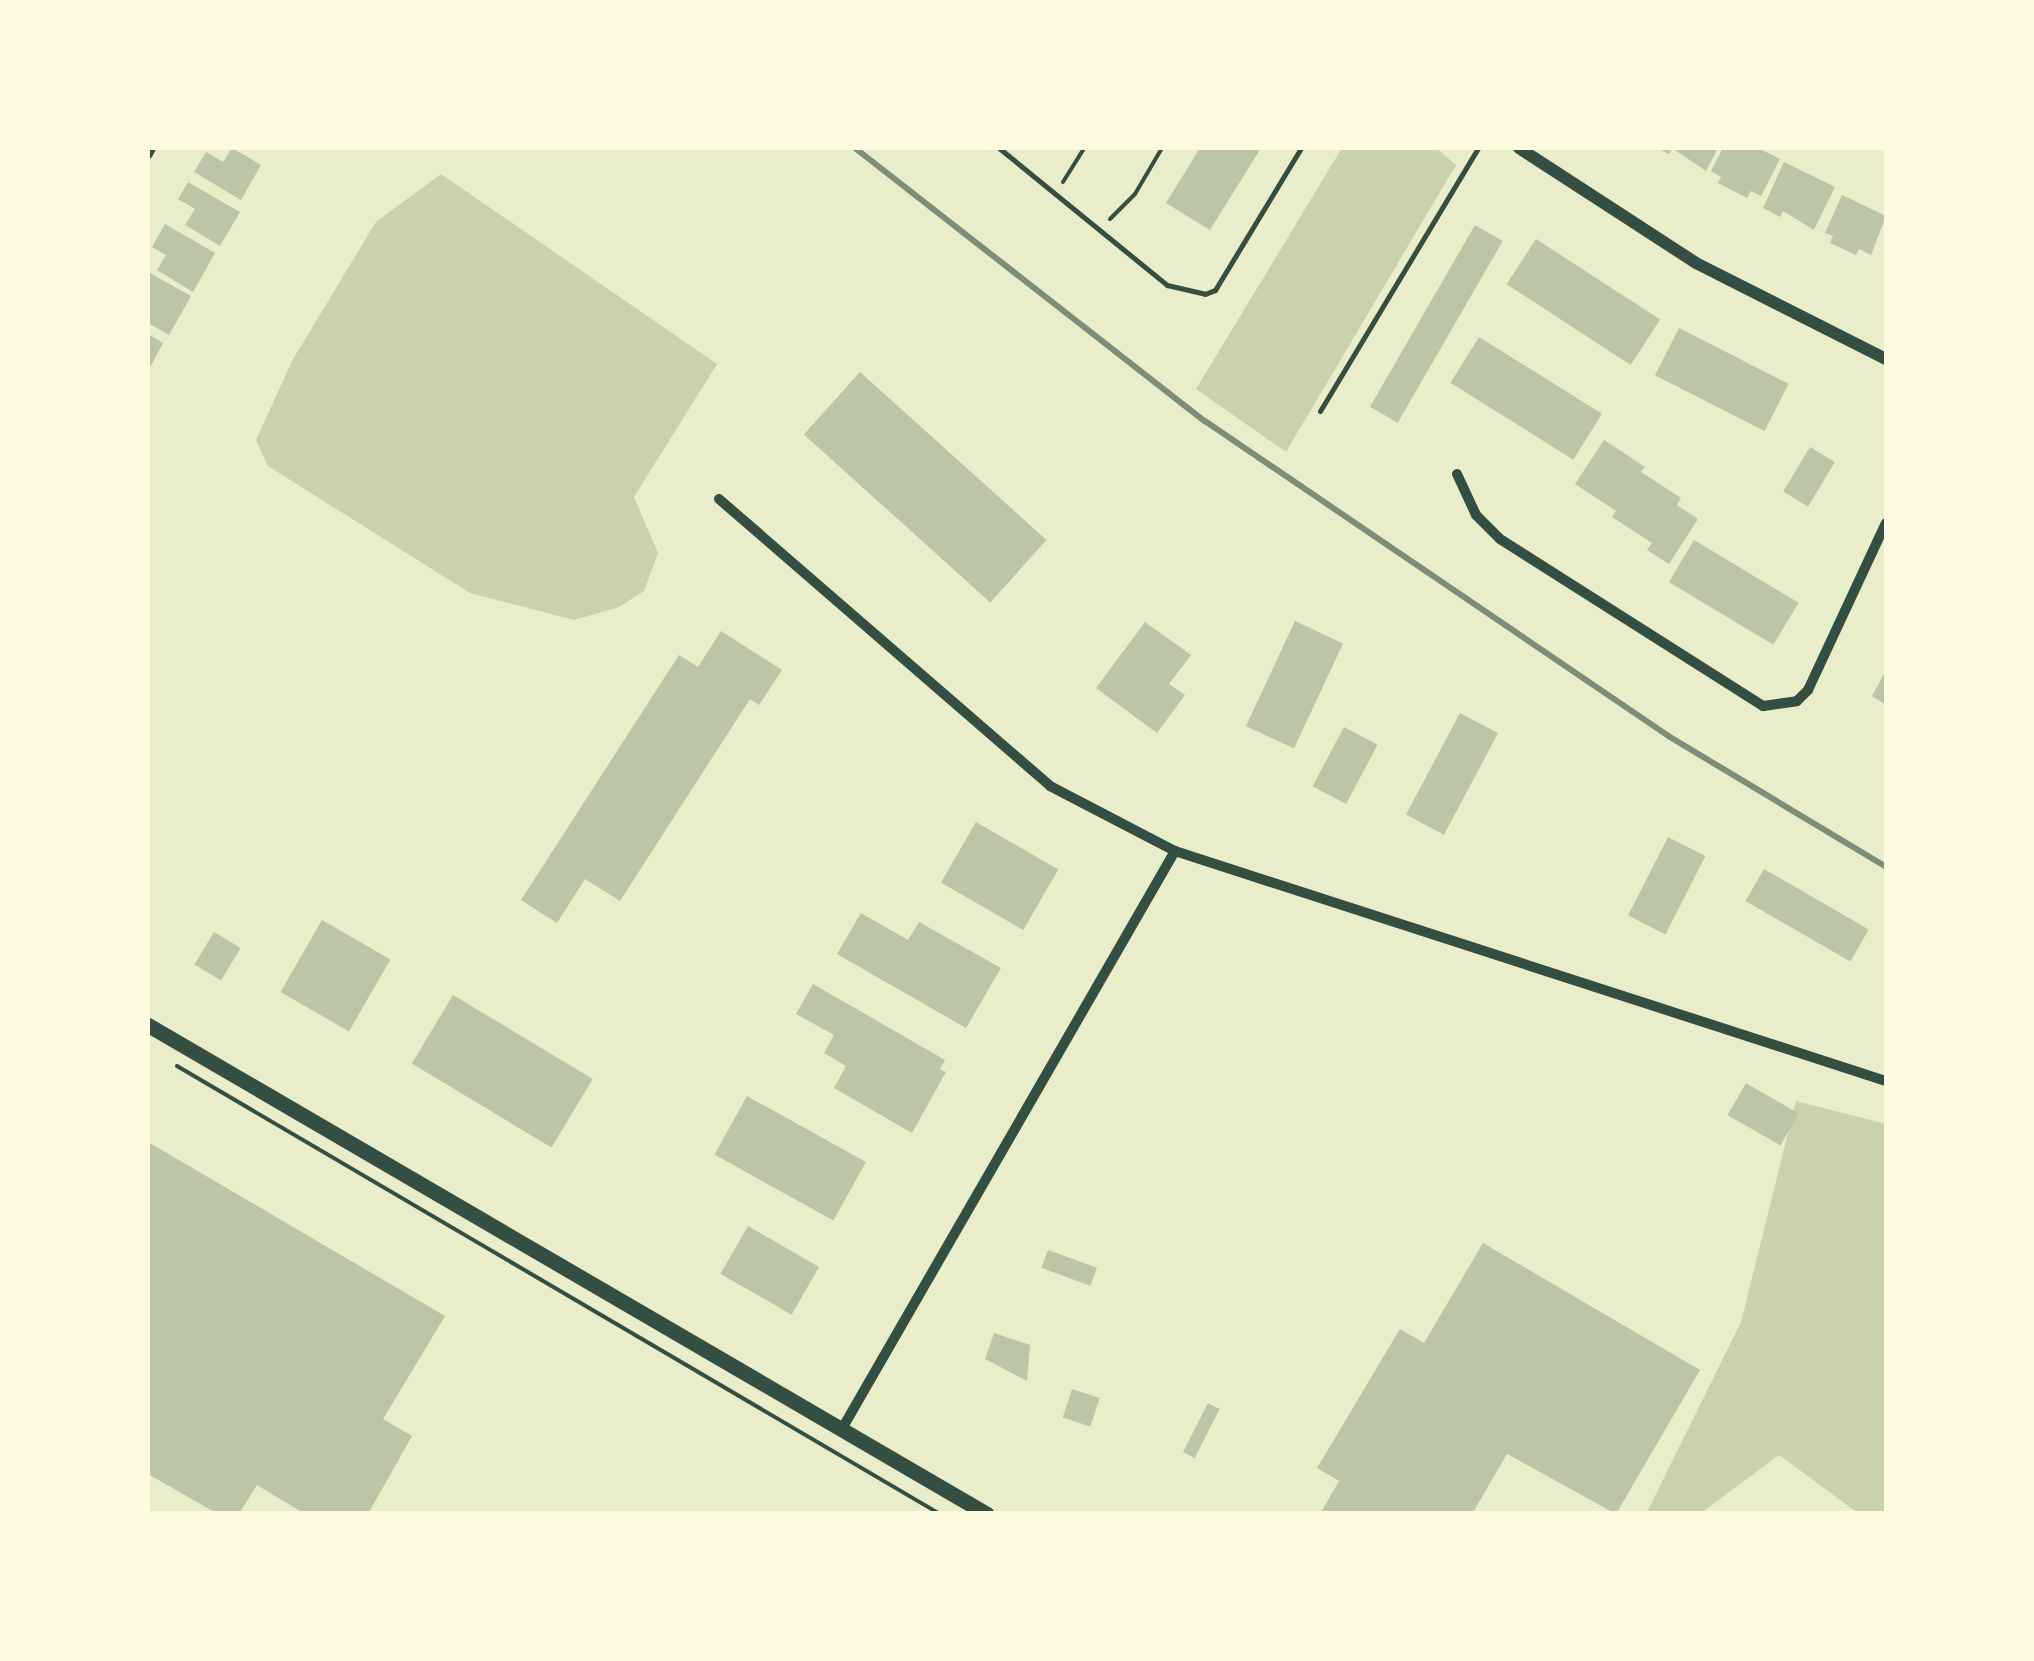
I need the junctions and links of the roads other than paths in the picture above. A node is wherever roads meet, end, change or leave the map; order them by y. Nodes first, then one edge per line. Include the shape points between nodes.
1 (999, 148) edge
2 (1300, 148) edge
3 (1478, 148) edge
4 (1518, 148) edge
5 (1886, 359) edge
6 (1320, 412) dead end
7 (1457, 474) dead end
8 (719, 500) dead end
9 (1886, 524) edge
10 (1175, 852) junction
11 (148, 1024) edge
12 (1886, 1081) edge
13 (843, 1427) junction
14 (987, 1514) edge

1 - 2 lane via 1167,285 1205,294 1215,290
3 - 6 lane
4 - 5 street via 1696,263
7 - 9 street via 1476,514 1500,539 1748,700 1783,705 1797,701 1821,670
8 - 10 street via 1050,786
10 - 12 street
10 - 13 street
11 - 13 main road
13 - 14 main road

